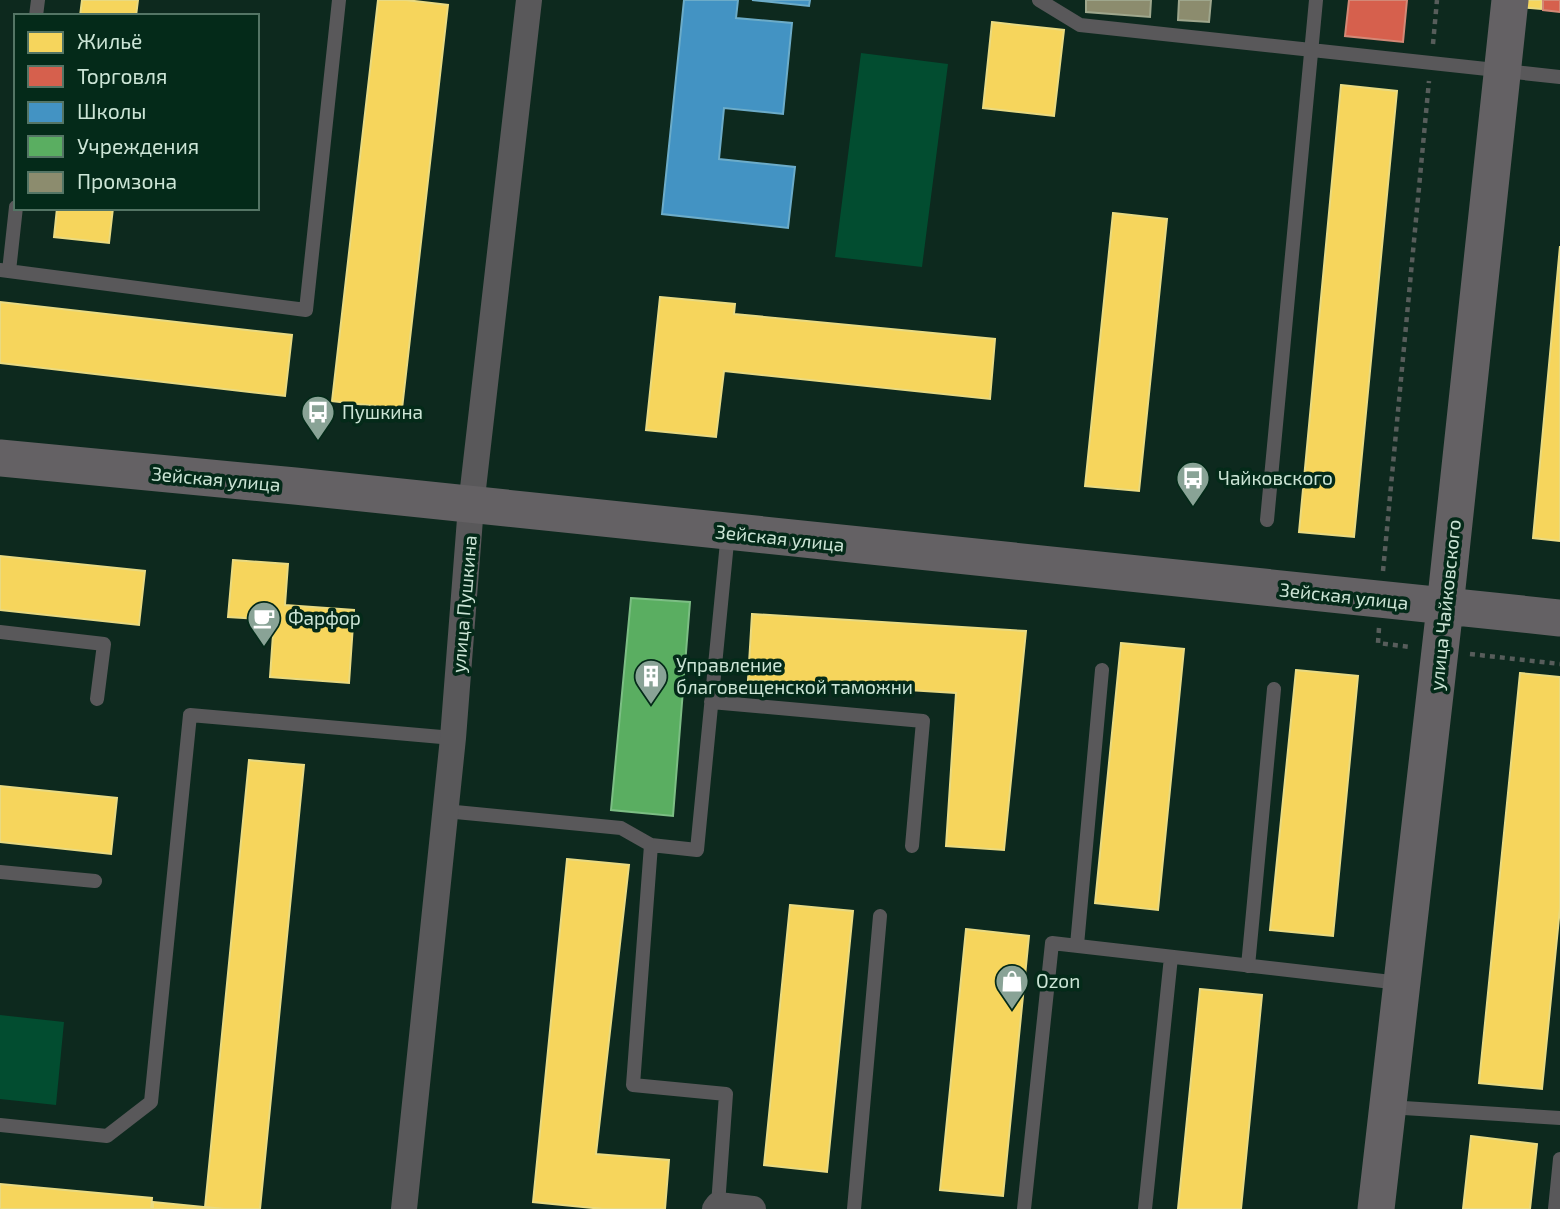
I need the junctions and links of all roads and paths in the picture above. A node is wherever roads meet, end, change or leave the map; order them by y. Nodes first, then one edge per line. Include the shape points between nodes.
1 (339, 0) edge
2 (529, 0) edge
3 (1039, 0) edge
4 (1315, 0) edge
5 (1437, 0) edge
6 (1510, 0) edge
7 (1311, 50) junction
8 (1430, 64) junction
9 (1503, 71) junction
10 (1560, 77) edge
11 (15, 210) edge
12 (4, 270) edge
13 (0, 458) edge
14 (471, 506) junction
15 (1267, 520) dead end
16 (728, 532) junction
17 (1380, 600) junction
18 (1445, 607) junction
19 (1560, 618) edge
20 (0, 632) edge
21 (1440, 651) junction
22 (1560, 664) edge
23 (1102, 670) dead end
24 (1274, 689) dead end
25 (97, 699) dead end
26 (711, 702) junction
27 (453, 738) junction
28 (445, 811) junction
29 (651, 845) junction
30 (912, 846) dead end
31 (0, 872) edge
32 (94, 881) dead end
33 (880, 916) dead end
34 (1077, 946) junction
35 (1171, 957) junction
36 (1248, 966) junction
37 (1401, 984) junction
38 (1388, 1107) junction
39 (1560, 1118) edge
40 (0, 1125) edge
41 (1560, 1159) edge
42 (716, 1207) edge
43 (404, 1209) edge
44 (753, 1209) edge
45 (854, 1209) edge
46 (1024, 1209) edge
47 (1145, 1209) edge
48 (1376, 1209) edge
49 (1555, 1209) edge

1 - 12 lane via 306,310
2 - 14 street, улица Пушкина
3 - 7 lane via 1080,25
4 - 7 lane
5 - 8 path
6 - 9 street, улица Чайковского
7 - 8 lane
7 - 15 lane
8 - 9 lane
8 - 17 path
9 - 10 lane
9 - 18 street, улица Чайковского
11 - 12 lane
13 - 14 street, Зейская улица
14 - 16 street, Зейская улица
14 - 27 street, улица Пушкина
16 - 17 street, Зейская улица
16 - 26 lane
17 - 18 street, Зейская улица
17 - 21 path via 1378,643
18 - 19 street, Зейская улица
18 - 21 street, улица Чайковского
20 - 25 lane via 104,644
21 - 22 path
21 - 37 street, улица Чайковского
23 - 34 lane
24 - 36 lane
26 - 29 lane via 696,850
26 - 30 lane via 923,722
27 - 28 street, улица Пушкина
27 - 40 lane via 190,715 151,1102 107,1136
28 - 29 lane via 621,828
28 - 43 street, улица Пушкина
29 - 42 lane via 633,1086 726,1094
31 - 32 lane
33 - 45 lane
34 - 35 lane
34 - 46 lane via 1052,943
35 - 36 lane
35 - 47 lane
36 - 37 lane
37 - 38 street, улица Чайковского
38 - 39 lane
38 - 48 street, улица Чайковского
41 - 49 lane
42 - 44 street

